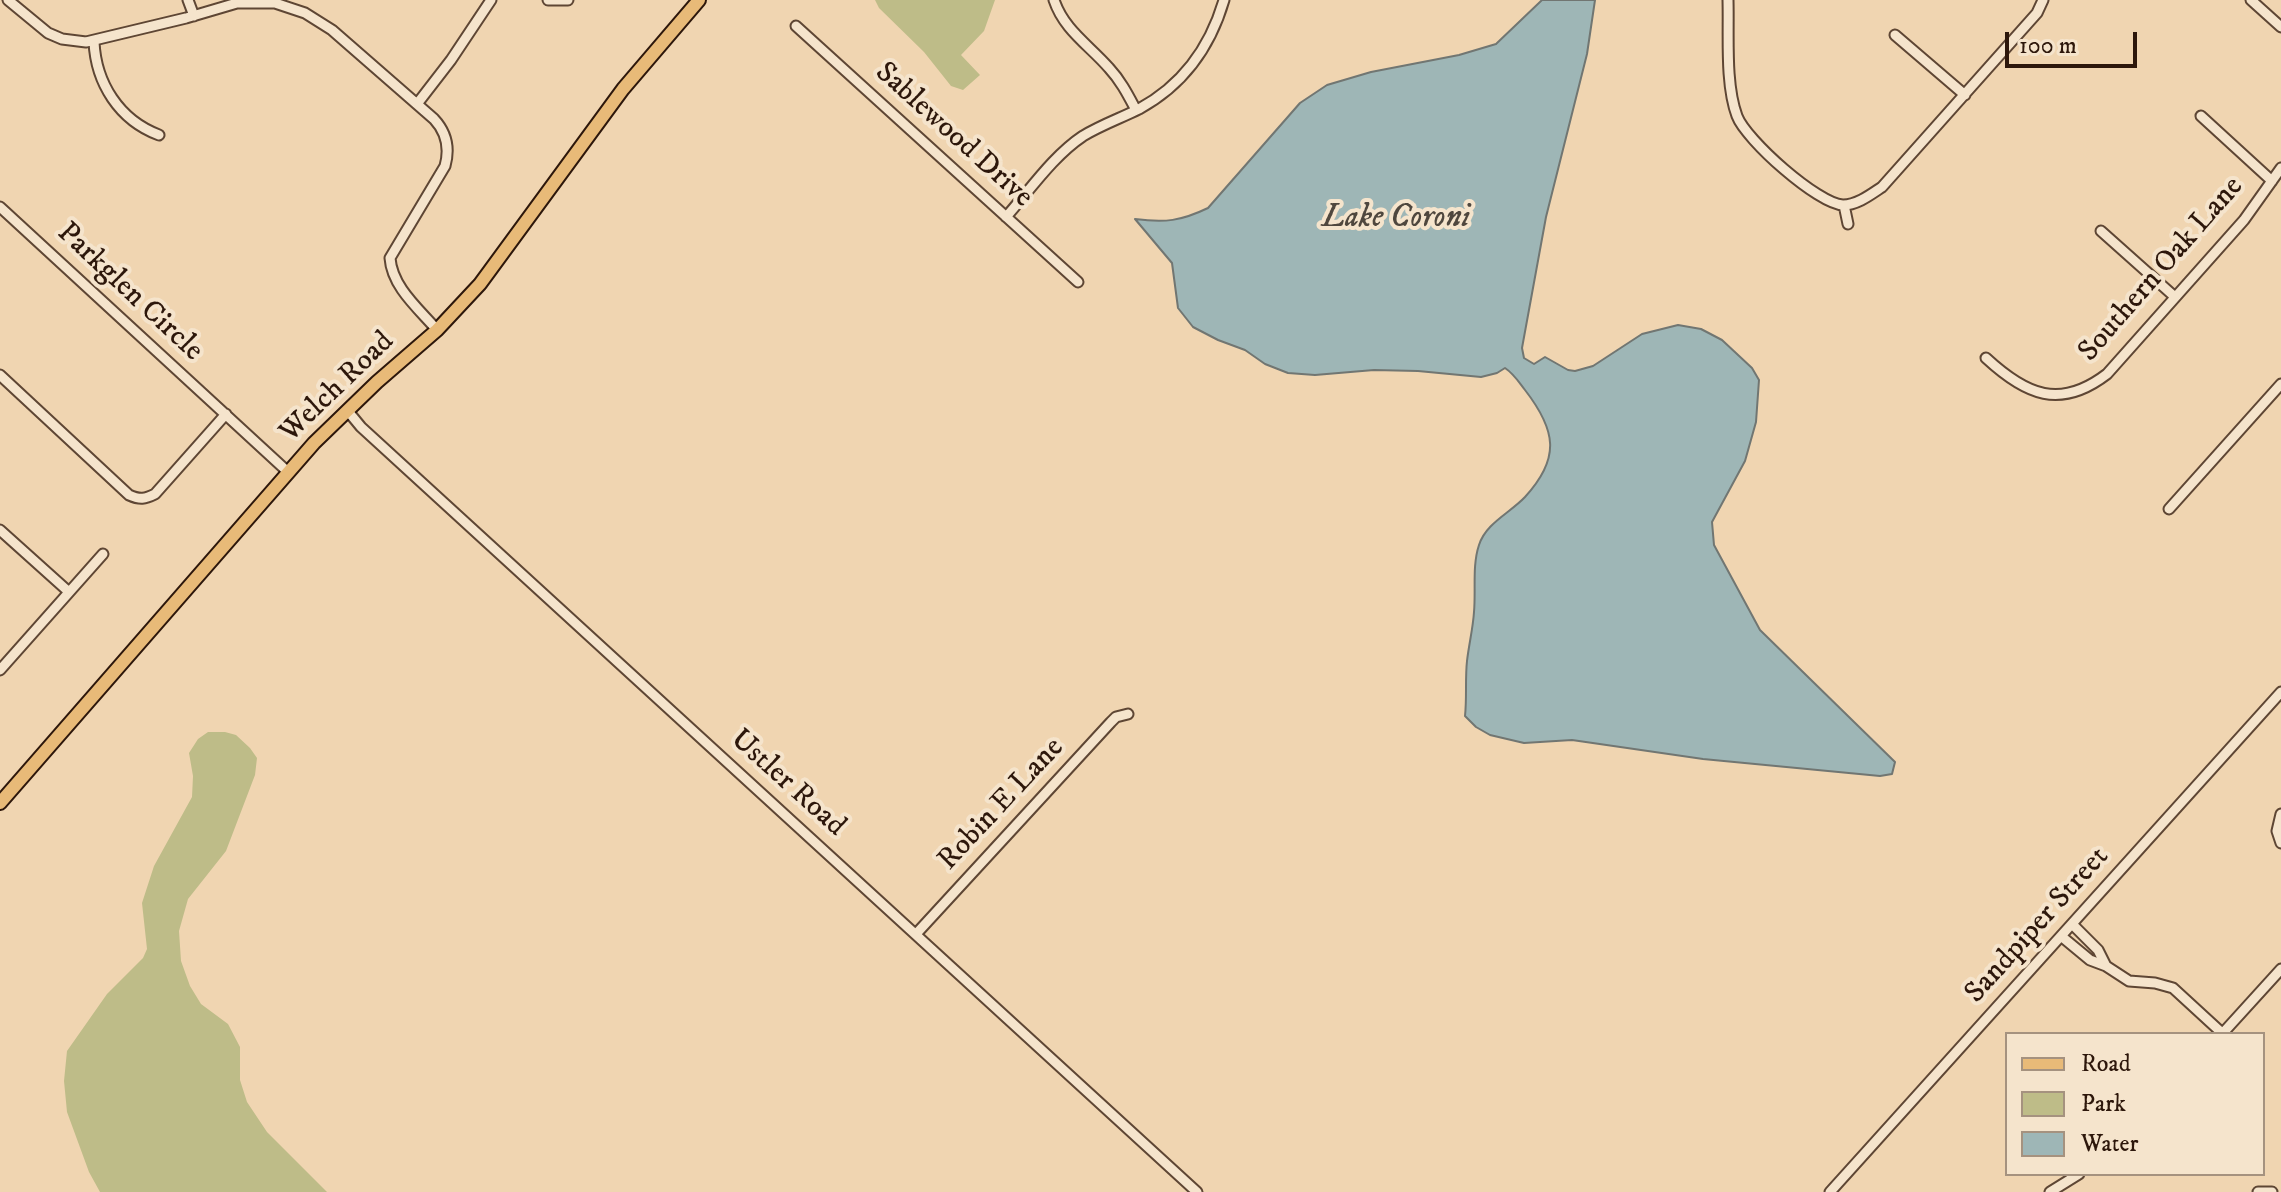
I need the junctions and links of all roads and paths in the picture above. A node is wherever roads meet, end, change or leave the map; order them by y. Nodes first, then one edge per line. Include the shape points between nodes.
1 (8, 0) edge
2 (188, 0) edge
3 (491, 0) edge
4 (548, 0) edge
5 (568, 0) edge
6 (699, 0) edge
7 (1054, 0) edge
8 (1224, 0) edge
9 (1728, 0) edge
10 (2043, 0) edge
11 (2251, 0) edge
12 (294, 4) edge
13 (194, 16) junction
14 (796, 26) dead end
15 (2281, 27) edge
16 (1895, 35) dead end
17 (94, 42) junction
18 (1965, 95) junction
19 (417, 104) junction
20 (1136, 110) junction
21 (2201, 116) dead end
22 (159, 135) dead end
23 (2281, 168) edge
24 (2272, 181) junction
25 (1844, 205) junction
26 (0, 207) edge
27 (1006, 217) junction
28 (1848, 224) dead end
29 (2101, 231) dead end
30 (1078, 282) dead end
31 (2175, 297) junction
32 (437, 330) junction
33 (1986, 358) dead end
34 (0, 375) edge
35 (2281, 384) edge
36 (347, 410) junction
37 (226, 414) junction
38 (288, 472) junction
39 (2169, 509) dead end
40 (0, 530) edge
41 (103, 554) dead end
42 (69, 592) junction
43 (0, 670) edge
44 (2281, 692) edge
45 (1128, 714) dead end
46 (0, 803) edge
47 (2281, 814) edge
48 (2281, 843) edge
49 (2072, 924) junction
50 (916, 934) junction
51 (2061, 936) junction
52 (2106, 966) junction
53 (2281, 969) edge
54 (2220, 1032) edge
55 (2224, 1032) edge
56 (2076, 1176) edge
57 (1197, 1192) edge
58 (1830, 1192) edge
59 (2050, 1192) edge
60 (2258, 1192) edge
61 (2272, 1192) edge

1 - 17 street via 48,33
2 - 13 street
3 - 19 street
4 - 5 street
6 - 32 main road, Welch Road via 623,89 480,284
7 - 20 street via 1060,16 1115,75
8 - 20 street via 1209,39 1186,73
9 - 25 street via 1731,95 1746,133 1822,199
10 - 18 street
11 - 15 street
12 - 13 street via 248,1
12 - 19 street
13 - 17 street
14 - 27 street, Sablewood Drive
16 - 18 street
17 - 22 street via 111,98 137,124
18 - 25 street via 1882,187
19 - 32 street via 442,129 446,160 390,261 397,284
20 - 27 street via 1081,137
21 - 24 street
23 - 24 street, Southern Oak Lane
24 - 31 street, Southern Oak Lane
25 - 28 street
26 - 37 street, Parkglen Circle
27 - 30 street, Sablewood Drive
29 - 31 street
31 - 33 street, Southern Oak Lane via 2107,374 2070,394 2033,392
32 - 36 main road, Welch Road
34 - 37 street via 137,498 155,494
35 - 39 street
36 - 38 main road, Welch Road
36 - 50 street, Ustler Road
37 - 38 street, Parkglen Circle
38 - 46 main road, Welch Road
40 - 42 street
41 - 42 street
42 - 43 street
44 - 49 street, Sandpiper Street
45 - 50 street, Robin E Lane via 1111,722
47 - 48 street
49 - 51 street, Sandpiper Street
49 - 52 street
50 - 57 street, Ustler Road
51 - 52 street
51 - 58 street, Sandpiper Street
52 - 54 street via 2129,981 2173,988
53 - 55 street
56 - 59 street
60 - 61 street

